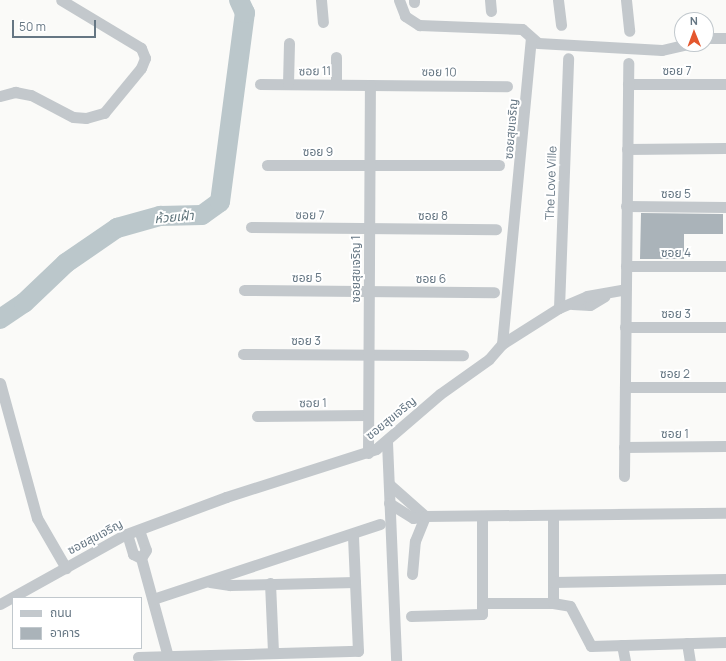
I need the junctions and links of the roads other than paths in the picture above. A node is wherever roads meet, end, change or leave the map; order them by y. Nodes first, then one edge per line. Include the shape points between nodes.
1 (61, 0) edge
2 (321, 0) edge
3 (399, 0) edge
4 (558, 0) edge
5 (626, 0) edge
6 (323, 22) dead end
7 (561, 25) dead end
8 (629, 31) dead end
9 (714, 38) edge
10 (726, 38) edge
11 (531, 39) junction
12 (289, 43) dead end
13 (674, 47) edge
14 (336, 57) dead end
15 (568, 58) dead end
16 (628, 63) dead end
17 (260, 84) dead end
18 (288, 84) junction
19 (336, 84) junction
20 (628, 84) junction
21 (726, 84) edge
22 (370, 85) junction
23 (507, 86) dead end
24 (0, 96) edge
25 (726, 148) edge
26 (627, 149) junction
27 (267, 165) dead end
28 (370, 165) junction
29 (499, 165) dead end
30 (626, 206) junction
31 (726, 207) edge
32 (251, 227) dead end
33 (369, 229) junction
34 (496, 229) dead end
35 (626, 266) junction
36 (726, 266) edge
37 (625, 289) junction
38 (244, 290) dead end
39 (369, 291) junction
40 (494, 292) dead end
41 (560, 308) junction
42 (625, 327) junction
43 (726, 327) edge
44 (502, 344) junction
45 (242, 354) dead end
46 (369, 354) junction
47 (463, 355) dead end
48 (0, 383) edge
49 (625, 387) junction
50 (726, 387) edge
51 (368, 414) junction
52 (257, 416) dead end
53 (387, 442) junction
54 (726, 446) edge
55 (624, 447) junction
56 (368, 453) junction
57 (624, 476) dead end
58 (389, 484) junction
59 (389, 503) junction
60 (726, 514) edge
61 (425, 516) junction
62 (482, 516) junction
63 (553, 517) junction
64 (380, 524) dead end
65 (139, 530) junction
66 (127, 534) junction
67 (353, 535) junction
68 (141, 558) junction
69 (66, 568) junction
70 (412, 574) dead end
71 (726, 579) edge
72 (208, 582) junction
73 (355, 582) junction
74 (553, 582) junction
75 (270, 583) junction
76 (12, 597) edge
77 (13, 597) edge
78 (153, 599) junction
79 (482, 603) junction
80 (553, 603) junction
81 (0, 604) edge
82 (411, 616) dead end
83 (726, 642) edge
84 (687, 643) junction
85 (622, 646) junction
86 (273, 653) junction
87 (138, 657) dead end
88 (168, 657) junction
89 (396, 661) edge
90 (625, 661) edge
91 (690, 661) edge

1 - 24 street via 141,48 145,58 141,68 104,113 86,118 73,117 31,95 15,92
2 - 6 street
3 - 11 street via 405,16 419,25 522,30
4 - 7 street
5 - 8 street
9 - 10 street
11 - 13 street via 546,44 662,50
11 - 44 street, ซอยสุขเจริญ
12 - 18 street
14 - 19 street
15 - 41 street, The Love Ville
16 - 20 street
17 - 18 street, ซอย 11
18 - 19 street, ซอย 11
19 - 22 street, ซอย 11
20 - 21 street, ซอย 7
20 - 26 street
22 - 23 street, ซอย 10
22 - 28 street, ซอยสุขเจริญ 1
25 - 26 street
26 - 30 street
27 - 28 street, ซอย 9
28 - 29 street
28 - 33 street, ซอยสุขเจริญ 1
30 - 31 street, ซอย 5
30 - 35 street
32 - 33 street, ซอย 7
33 - 34 street, ซอย 8
33 - 39 street, ซอยสุขเจริญ 1
35 - 36 street, ซอย 4
35 - 37 street
37 - 41 street via 587,296
37 - 42 street
38 - 39 street, ซอย 5
39 - 40 street, ซอย 6
39 - 46 street, ซอยสุขเจริญ 1
41 - 44 street
42 - 43 street, ซอย 3
42 - 49 street
44 - 53 street, ซอยสุขเจริญ via 489,359 440,394
45 - 46 street, ซอย 3
46 - 47 street
46 - 51 street, ซอยสุขเจริญ 1
48 - 69 street via 37,518
49 - 50 street, ซอย 2
49 - 55 street
51 - 52 street, ซอย 1
51 - 56 street, ซอยสุขเจริญ 1
53 - 56 street, ซอยสุขเจริญ
53 - 58 street
54 - 55 street, ซอย 1
55 - 57 street
56 - 65 street, ซอยสุขเจริญ via 226,497
58 - 59 street
58 - 61 street
59 - 61 street via 413,518
59 - 89 street
60 - 63 street
61 - 62 street
61 - 70 street via 415,541
62 - 63 street
62 - 79 street
63 - 74 street
64 - 67 street
65 - 66 street, ซอยสุขเจริญ
65 - 68 street via 146,550
66 - 68 street via 133,554
66 - 69 street, ซอยสุขเจริญ
67 - 72 street
67 - 73 street
68 - 78 street
69 - 77 street, ซอยสุขเจริญ
71 - 74 street
72 - 75 street via 230,585
72 - 78 street
73 - 75 street
73 - 86 street via 358,651
74 - 80 street
75 - 86 street
76 - 81 street, ซอยสุขเจริญ
78 - 88 street
79 - 80 street
79 - 82 street via 482,614
80 - 85 street via 570,606 591,646
83 - 84 street
84 - 85 street
84 - 91 street
85 - 90 street
86 - 88 street
87 - 88 street

